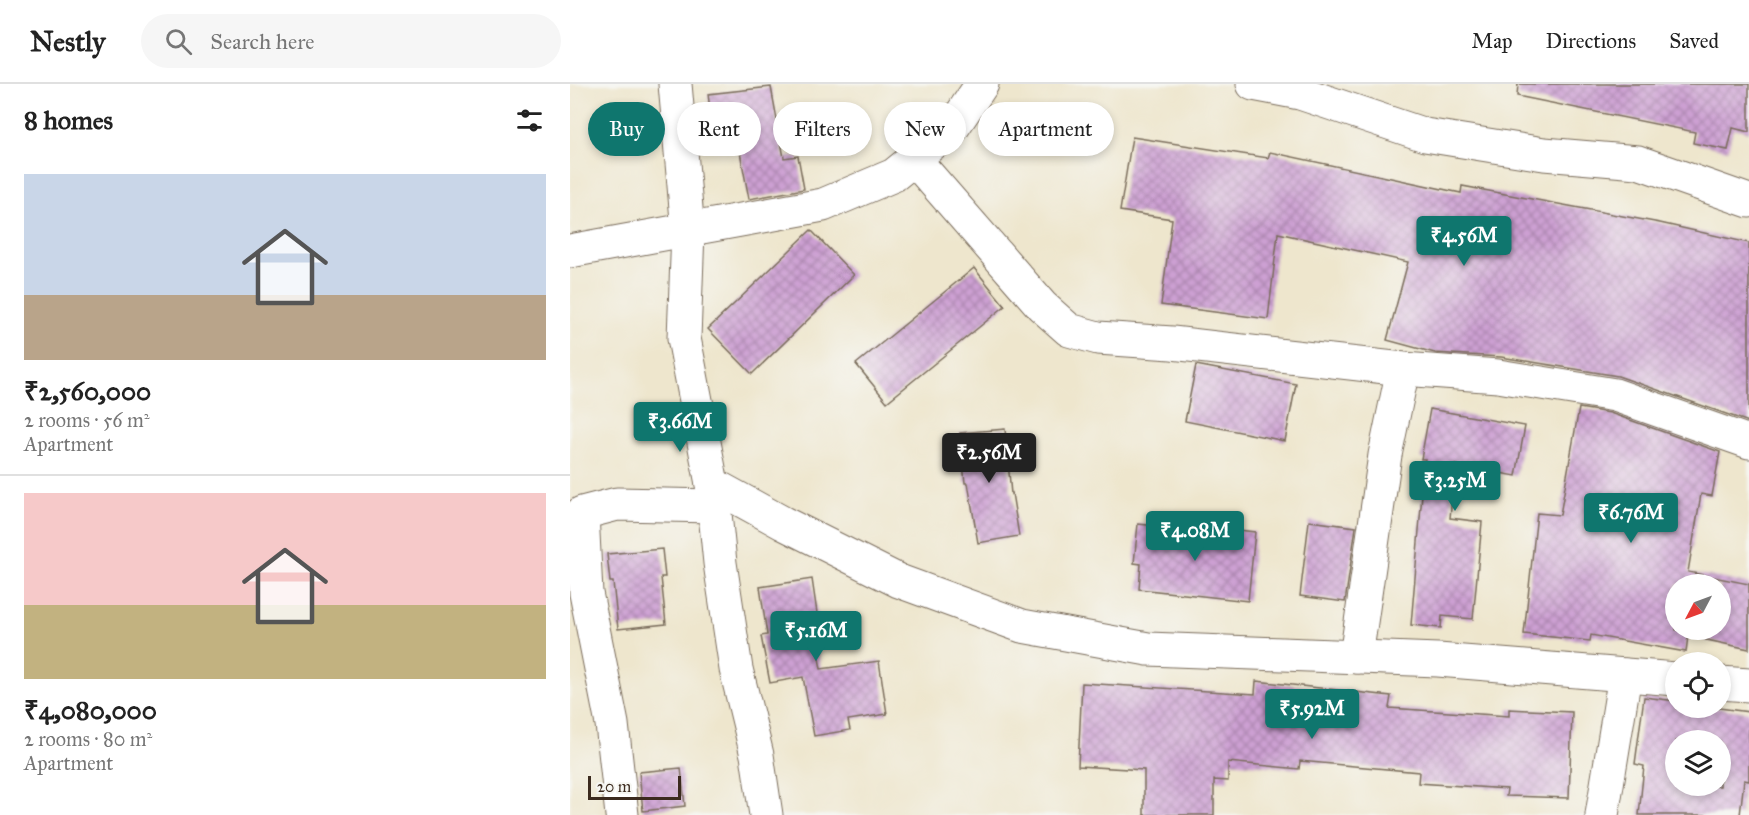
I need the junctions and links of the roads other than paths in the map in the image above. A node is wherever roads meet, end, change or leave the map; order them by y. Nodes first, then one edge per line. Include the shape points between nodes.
1 (675, 84) edge
2 (982, 84) edge
3 (1253, 84) edge
4 (914, 159) junction
5 (1749, 201) edge
6 (688, 231) junction
7 (570, 251) edge
8 (1403, 369) junction
9 (1749, 442) edge
10 (713, 495) junction
11 (1356, 657) junction
12 (1625, 675) junction
13 (1665, 678) edge
14 (1731, 684) edge
15 (1749, 685) edge
16 (622, 815) edge
17 (766, 815) edge
18 (1602, 815) edge

1 - 6 street
2 - 4 street via 953,127
3 - 5 street via 1300,93 1425,135 1544,154 1638,162
4 - 6 street via 894,175 823,205
4 - 8 street via 1042,306 1069,330 1098,338
6 - 7 street
6 - 10 street via 684,338
8 - 9 street via 1498,376 1614,395
8 - 11 street via 1385,455
10 - 11 street via 783,523 899,581 1022,627 1148,649
10 - 16 street via 616,504 582,513 586,593 612,724
10 - 17 street via 736,669 757,755
11 - 12 street
12 - 13 street
12 - 18 street
14 - 15 street

